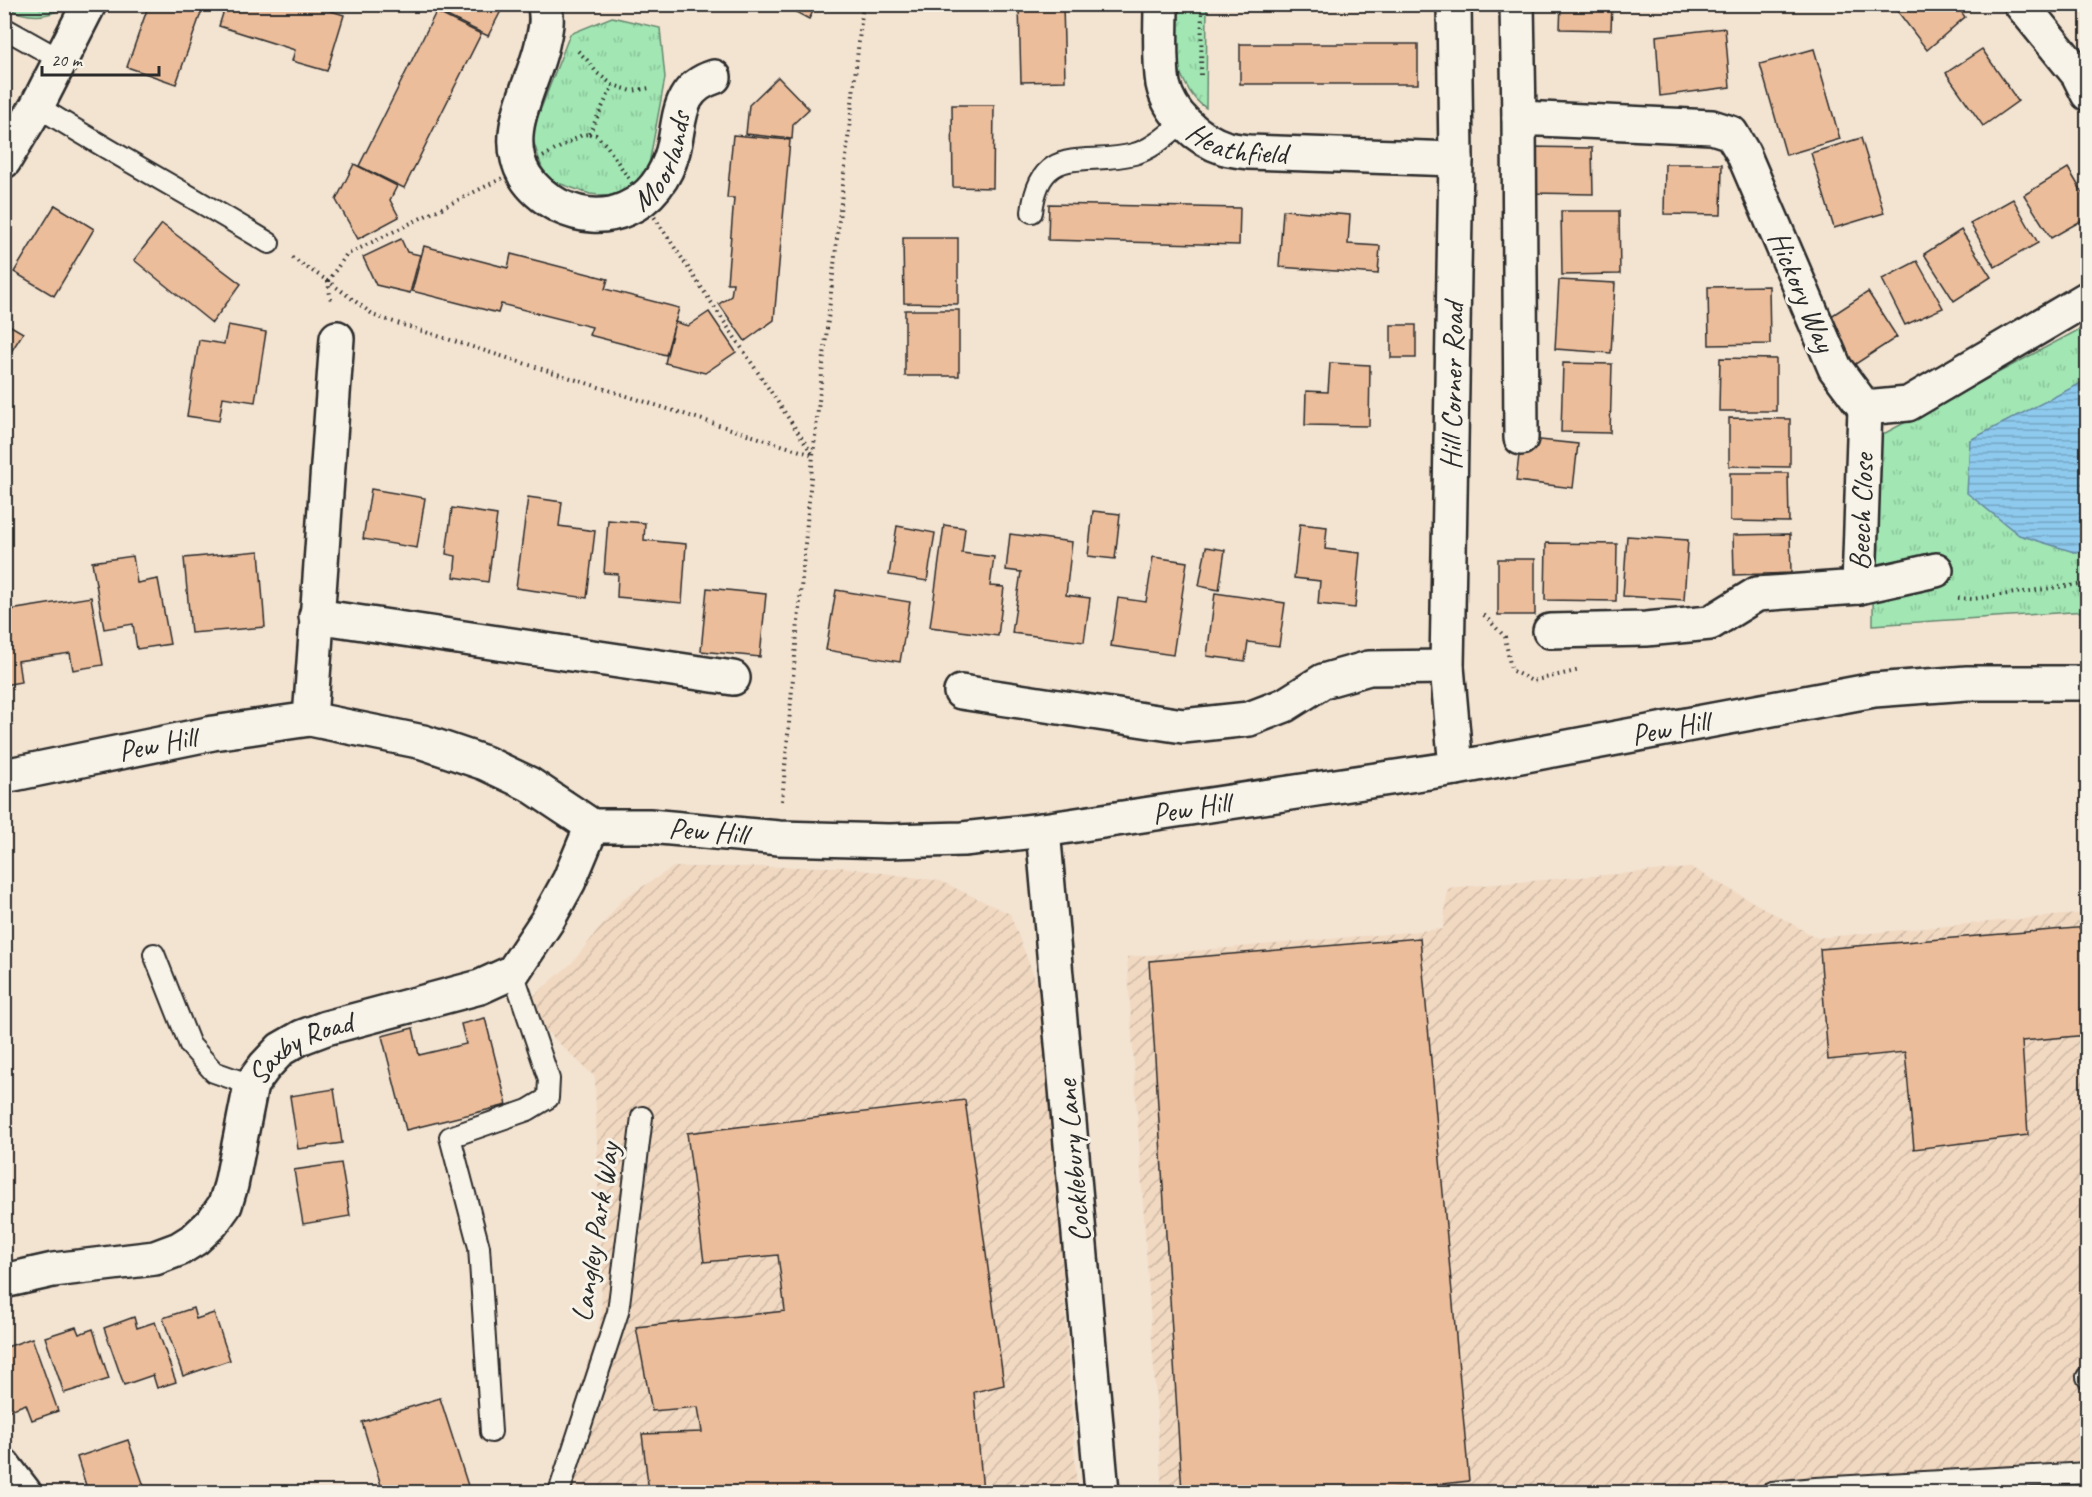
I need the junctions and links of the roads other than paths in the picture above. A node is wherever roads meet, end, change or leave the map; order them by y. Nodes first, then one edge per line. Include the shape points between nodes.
1 (89, 4) edge
2 (544, 4) edge
3 (1161, 4) edge
4 (1454, 4) edge
5 (1517, 4) edge
6 (2029, 7) edge
7 (4, 28) edge
8 (61, 60) junction
9 (714, 77) dead end
10 (2088, 94) edge
11 (37, 106) junction
12 (1519, 118) junction
13 (1183, 122) junction
14 (1456, 159) junction
15 (4, 161) edge
16 (1032, 212) dead end
17 (269, 243) road end
18 (2088, 298) edge
19 (337, 338) road end
20 (1865, 408) junction
21 (1521, 438) dead end
22 (1936, 570) dead end
23 (1859, 587) junction
24 (316, 616) junction
25 (1550, 631) dead end
26 (1447, 667) junction
27 (733, 678) dead end
28 (2088, 682) edge
29 (961, 692) dead end
30 (310, 719) junction
31 (1456, 768) junction
32 (4, 776) edge
33 (592, 826) junction
34 (1044, 830) junction
35 (154, 954) dead end
36 (513, 972) junction
37 (251, 1084) junction
38 (642, 1117) dead end
39 (4, 1281) edge
40 (491, 1432) dead end
41 (4, 1466) edge
42 (2088, 1473) edge
43 (1973, 1486) edge
44 (24, 1492) edge
45 (560, 1492) edge
46 (1102, 1492) edge
47 (1772, 1492) edge

1 - 8 street
2 - 9 street, Moorlands via 547,13 541,53 516,126 517,158 529,182 540,193 570,211 609,215 643,200 660,180 672,153 686,97 695,86
3 - 13 street, Heathfield via 1164,86
4 - 14 street, Hill Corner Road
5 - 12 street
6 - 10 street
7 - 8 lane
8 - 11 street
11 - 15 street
11 - 17 lane
12 - 20 street, Hickory Way via 1712,127 1731,134 1743,153 1835,368
12 - 21 street
13 - 14 street, Heathfield via 1225,148 1248,153
13 - 16 lane via 1144,151 1120,157 1074,159 1050,169 1041,181
14 - 26 street, Hill Corner Road
18 - 20 street via 1908,404
19 - 24 street
20 - 23 street, Beech Close
22 - 23 street
23 - 25 street, Beech Close via 1757,594 1710,623
24 - 27 street
24 - 30 street
26 - 29 street via 1369,668 1323,681 1285,705 1249,719 1183,726
26 - 31 street, Hill Corner Road
28 - 31 street, Pew Hill via 1967,683 1874,690
30 - 32 street, Pew Hill via 213,733
30 - 33 street, Pew Hill via 423,742 485,763 529,784
31 - 34 street, Pew Hill
33 - 34 street, Pew Hill via 649,826 779,838 889,842
33 - 36 street via 569,881
34 - 46 street, Cocklebury Lane
35 - 37 lane via 190,1044 214,1072
36 - 37 street, Saxby Road via 480,987 302,1036 281,1049
36 - 40 lane via 549,1079 548,1098 528,1110 450,1137 479,1247
37 - 39 street, Saxby Road via 225,1205 195,1239 154,1258 53,1270
38 - 45 lane, Langley Park Way via 618,1312
41 - 44 street
42 - 43 lane
43 - 47 lane

